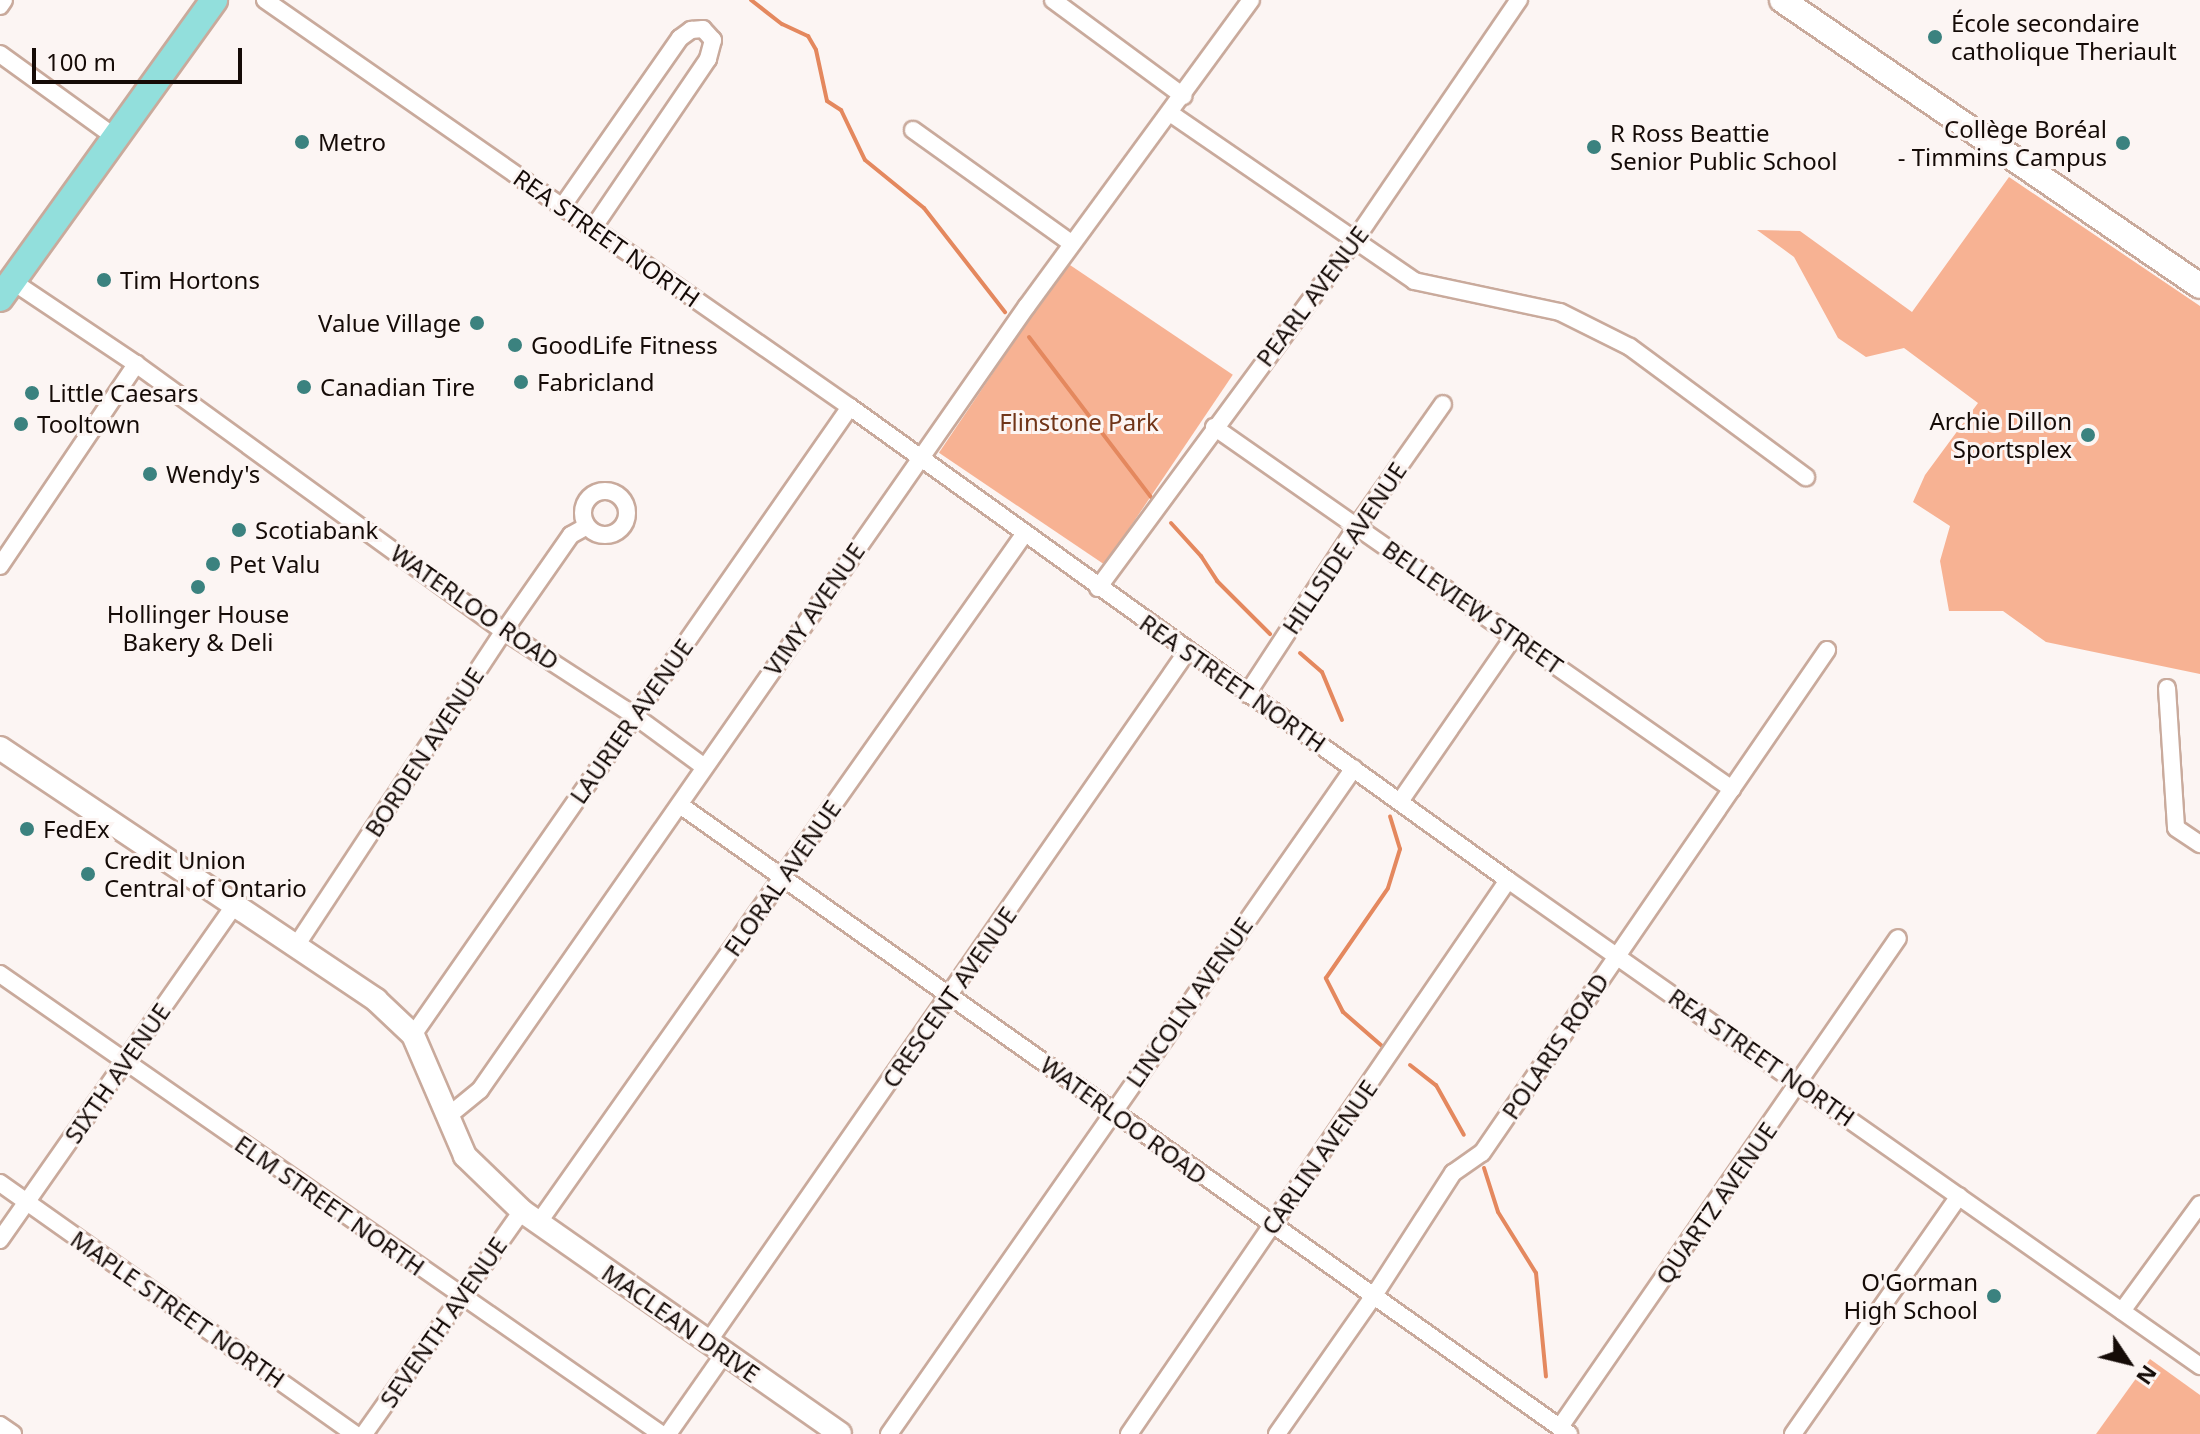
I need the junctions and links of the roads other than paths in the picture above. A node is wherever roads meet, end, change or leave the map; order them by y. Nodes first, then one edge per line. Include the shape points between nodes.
1 (4, 0) edge
2 (214, 0) edge
3 (265, 0) edge
4 (1053, 0) edge
5 (1251, 0) edge
6 (1519, 0) edge
7 (1782, 0) edge
8 (0, 6) edge
9 (0, 54) edge
10 (1183, 96) junction
11 (1170, 113) junction
12 (913, 130) dead end
13 (116, 138) junction
14 (562, 207) junction
15 (593, 228) junction
16 (1355, 240) junction
17 (1071, 243) junction
18 (2200, 286) edge
19 (6, 289) edge
20 (136, 364) junction
21 (1443, 404) dead end
22 (850, 407) junction
23 (1214, 427) junction
24 (922, 458) junction
25 (1806, 477) dead end
26 (587, 526) dead end
27 (1357, 526) junction
28 (1025, 533) junction
29 (0, 566) edge
30 (1098, 588) junction
31 (504, 631) junction
32 (1514, 636) junction
33 (1188, 650) junction
34 (1827, 650) dead end
35 (2167, 688) dead end
36 (1247, 694) junction
37 (635, 716) junction
38 (2, 754) edge
39 (703, 766) junction
40 (1354, 768) junction
41 (1732, 789) junction
42 (1401, 800) junction
43 (680, 805) junction
44 (2200, 844) edge
45 (783, 877) junction
46 (1508, 880) junction
47 (234, 906) junction
48 (1898, 938) dead end
49 (296, 946) junction
50 (1617, 956) junction
51 (0, 974) edge
52 (951, 995) junction
53 (413, 1035) junction
54 (125, 1062) junction
55 (1799, 1083) junction
56 (1111, 1111) junction
57 (447, 1117) junction
58 (0, 1183) edge
59 (1959, 1196) junction
60 (27, 1202) junction
61 (2200, 1204) edge
62 (530, 1217) junction
63 (1271, 1226) junction
64 (0, 1240) edge
65 (462, 1296) junction
66 (1373, 1297) junction
67 (2122, 1311) junction
68 (716, 1348) junction
69 (2200, 1366) edge
70 (0, 1425) edge
71 (1565, 1431) edge
72 (13, 1434) edge
73 (355, 1434) edge
74 (364, 1434) edge
75 (661, 1434) edge
76 (668, 1434) edge
77 (840, 1434) edge
78 (889, 1434) edge
79 (1129, 1434) edge
80 (1277, 1434) edge
81 (1793, 1434) edge

1 - 8 street
2 - 13 main road
3 - 14 street, REA STREET NORTH
4 - 10 street
5 - 10 street, VIMY AVENUE
6 - 16 street, PEARL AVENUE
7 - 18 main road
9 - 13 street
10 - 11 street, VIMY AVENUE
11 - 16 street
11 - 17 street, VIMY AVENUE
12 - 17 street
13 - 19 main road
14 - 15 street, REA STREET NORTH
14 - 15 street via 680,38 703,29 713,40 708,59
15 - 22 street, REA STREET NORTH
16 - 23 street, PEARL AVENUE
16 - 25 street via 1414,281 1560,312 1630,347
17 - 24 street, VIMY AVENUE
19 - 20 street, WATERLOO ROAD
20 - 29 street
20 - 31 street, WATERLOO ROAD
21 - 27 street, HILLSIDE AVENUE
22 - 24 street, REA STREET NORTH
22 - 37 street, LAURIER AVENUE
23 - 27 street, BELLEVIEW STREET
23 - 30 street, PEARL AVENUE
24 - 28 street, REA STREET NORTH
24 - 39 street, VIMY AVENUE
26 - 31 street, BORDEN AVENUE via 571,535
27 - 32 street, BELLEVIEW STREET
27 - 36 street, HILLSIDE AVENUE
28 - 30 street, REA STREET NORTH
28 - 45 street, FLORAL AVENUE
30 - 33 street, REA STREET NORTH
31 - 37 street, WATERLOO ROAD
31 - 49 street, BORDEN AVENUE
32 - 41 street, BELLEVIEW STREET
32 - 42 street
33 - 36 street, REA STREET NORTH
33 - 52 street, CRESCENT AVENUE
34 - 41 street, POLARIS ROAD
35 - 44 street via 2176,828
36 - 40 street, REA STREET NORTH
37 - 39 street, WATERLOO ROAD
37 - 53 street, LAURIER AVENUE
38 - 47 street
39 - 43 street, VIMY AVENUE
40 - 42 street, REA STREET NORTH
40 - 56 street, LINCOLN AVENUE
41 - 50 street, POLARIS ROAD
42 - 46 street, REA STREET NORTH
43 - 45 street, WATERLOO ROAD
43 - 57 street, VIMY AVENUE via 480,1090
45 - 52 street, WATERLOO ROAD
45 - 62 street, FLORAL AVENUE
46 - 50 street, REA STREET NORTH
46 - 63 street, CARLIN AVENUE
47 - 49 street
47 - 54 street, SIXTH AVENUE
48 - 55 street, QUARTZ AVENUE
49 - 53 street via 376,1000
50 - 55 street, REA STREET NORTH
50 - 66 street, POLARIS ROAD via 1482,1153 1453,1173
51 - 54 street, ELM STREET NORTH
52 - 56 street, WATERLOO ROAD
52 - 68 street, CRESCENT AVENUE
53 - 57 street
54 - 60 street, SIXTH AVENUE
54 - 65 street, ELM STREET NORTH
55 - 59 street, REA STREET NORTH
55 - 71 street, QUARTZ AVENUE
56 - 63 street, WATERLOO ROAD
56 - 78 street, LINCOLN AVENUE
57 - 62 street via 465,1156
58 - 60 street, MAPLE STREET NORTH
59 - 67 street, REA STREET NORTH
59 - 81 street
60 - 64 street, SIXTH AVENUE
60 - 73 street, MAPLE STREET NORTH
61 - 67 street
62 - 65 street, SEVENTH AVENUE
62 - 68 street, MACLEAN DRIVE
63 - 66 street, WATERLOO ROAD
63 - 79 street, CARLIN AVENUE
65 - 74 street, SEVENTH AVENUE
65 - 75 street, ELM STREET NORTH
66 - 71 street, WATERLOO ROAD
66 - 80 street, POLARIS ROAD
67 - 69 street, REA STREET NORTH
68 - 76 street, CRESCENT AVENUE
68 - 77 street, MACLEAN DRIVE
70 - 72 street

